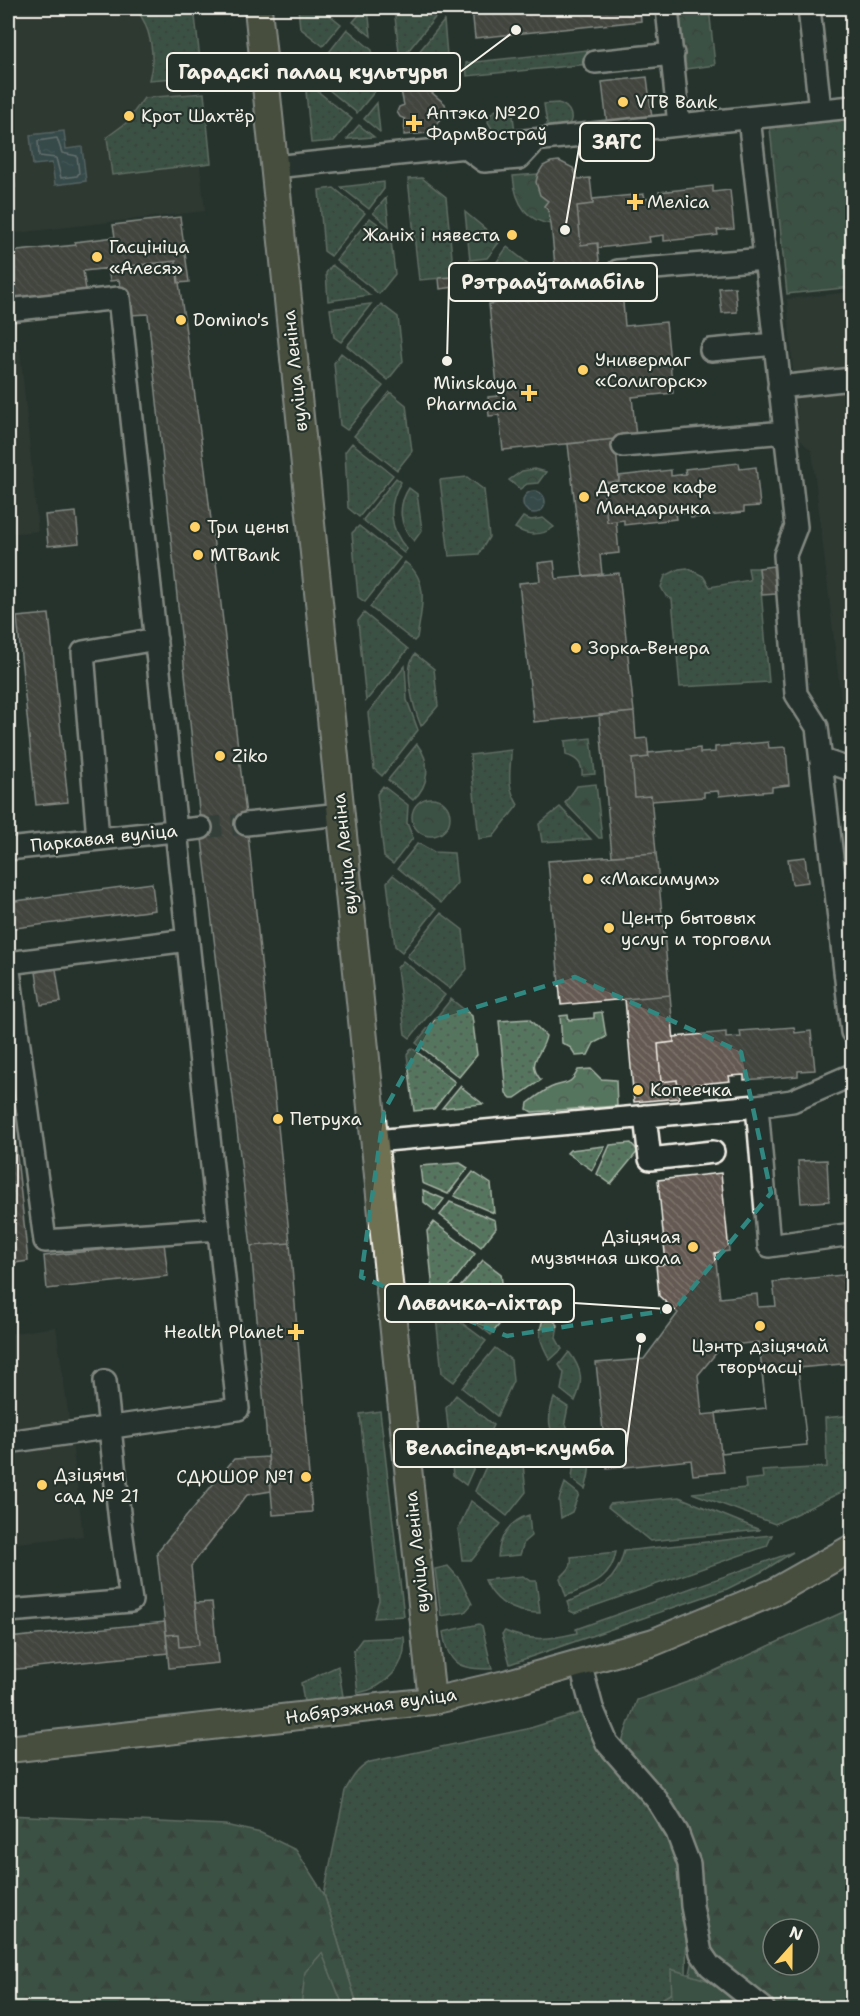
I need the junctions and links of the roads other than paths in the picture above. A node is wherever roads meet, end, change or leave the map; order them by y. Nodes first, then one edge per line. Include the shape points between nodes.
1 (258, 8) edge
2 (667, 8) edge
3 (809, 8) edge
4 (673, 54) junction
5 (596, 62) dead end
6 (852, 107) edge
7 (820, 110) junction
8 (749, 118) junction
9 (679, 125) junction
10 (274, 167) junction
11 (765, 260) junction
12 (618, 271) dead end
13 (8, 310) edge
14 (775, 344) junction
15 (711, 350) dead end
16 (852, 379) edge
17 (779, 387) junction
18 (785, 432) junction
19 (623, 446) dead end
20 (156, 639) junction
21 (822, 760) junction
22 (852, 770) edge
23 (341, 814) junction
24 (246, 824) tunnel mouth
25 (201, 828) tunnel mouth
26 (176, 831) junction
27 (98, 839) junction
28 (8, 849) edge
29 (188, 940) junction
30 (8, 963) edge
31 (852, 1032) edge
32 (852, 1075) edge
33 (757, 1106) junction
34 (645, 1116) junction
35 (375, 1141) junction
36 (713, 1152) dead end
37 (219, 1228) junction
38 (852, 1234) edge
39 (105, 1381) dead end
40 (111, 1427) junction
41 (8, 1442) edge
42 (852, 1548) edge
43 (8, 1611) edge
44 (580, 1663) junction
45 (432, 1701) junction
46 (8, 1749) edge
47 (763, 2008) edge

1 - 10 main road, вуліца Леніна
2 - 4 street
3 - 7 street
4 - 5 street
4 - 9 street
6 - 7 street
7 - 8 street
8 - 9 street
8 - 11 street
9 - 10 street
10 - 23 main road, вуліца Леніна
11 - 12 street
11 - 14 street
13 - 20 street via 119,298
14 - 15 street
14 - 17 street
16 - 17 street
17 - 18 street
18 - 19 street
18 - 21 street via 796,526 785,555 796,694 817,727
20 - 26 street
20 - 27 street via 83,652
21 - 22 street
21 - 31 street
23 - 24 street
23 - 35 main road, вуліца Леніна
25 - 26 street, Паркавая вуліца
26 - 27 street, Паркавая вуліца
26 - 29 street
27 - 28 street, Паркавая вуліца
29 - 30 street
29 - 37 street
30 - 37 street via 45,1241
32 - 33 street via 792,1101
33 - 34 street
33 - 38 street via 769,1246
34 - 35 street
34 - 36 street via 650,1159
35 - 45 main road, вуліца Леніна
37 - 40 street via 238,1409
39 - 40 street
40 - 41 street
40 - 43 street via 131,1601
42 - 44 main road, Набярэжная вуліца via 774,1592 654,1642
44 - 45 main road, Набярэжная вуліца
44 - 47 street via 592,1708 607,1743 657,1800 676,1832 689,1864 701,1953 710,1966
45 - 46 main road, Набярэжная вуліца

